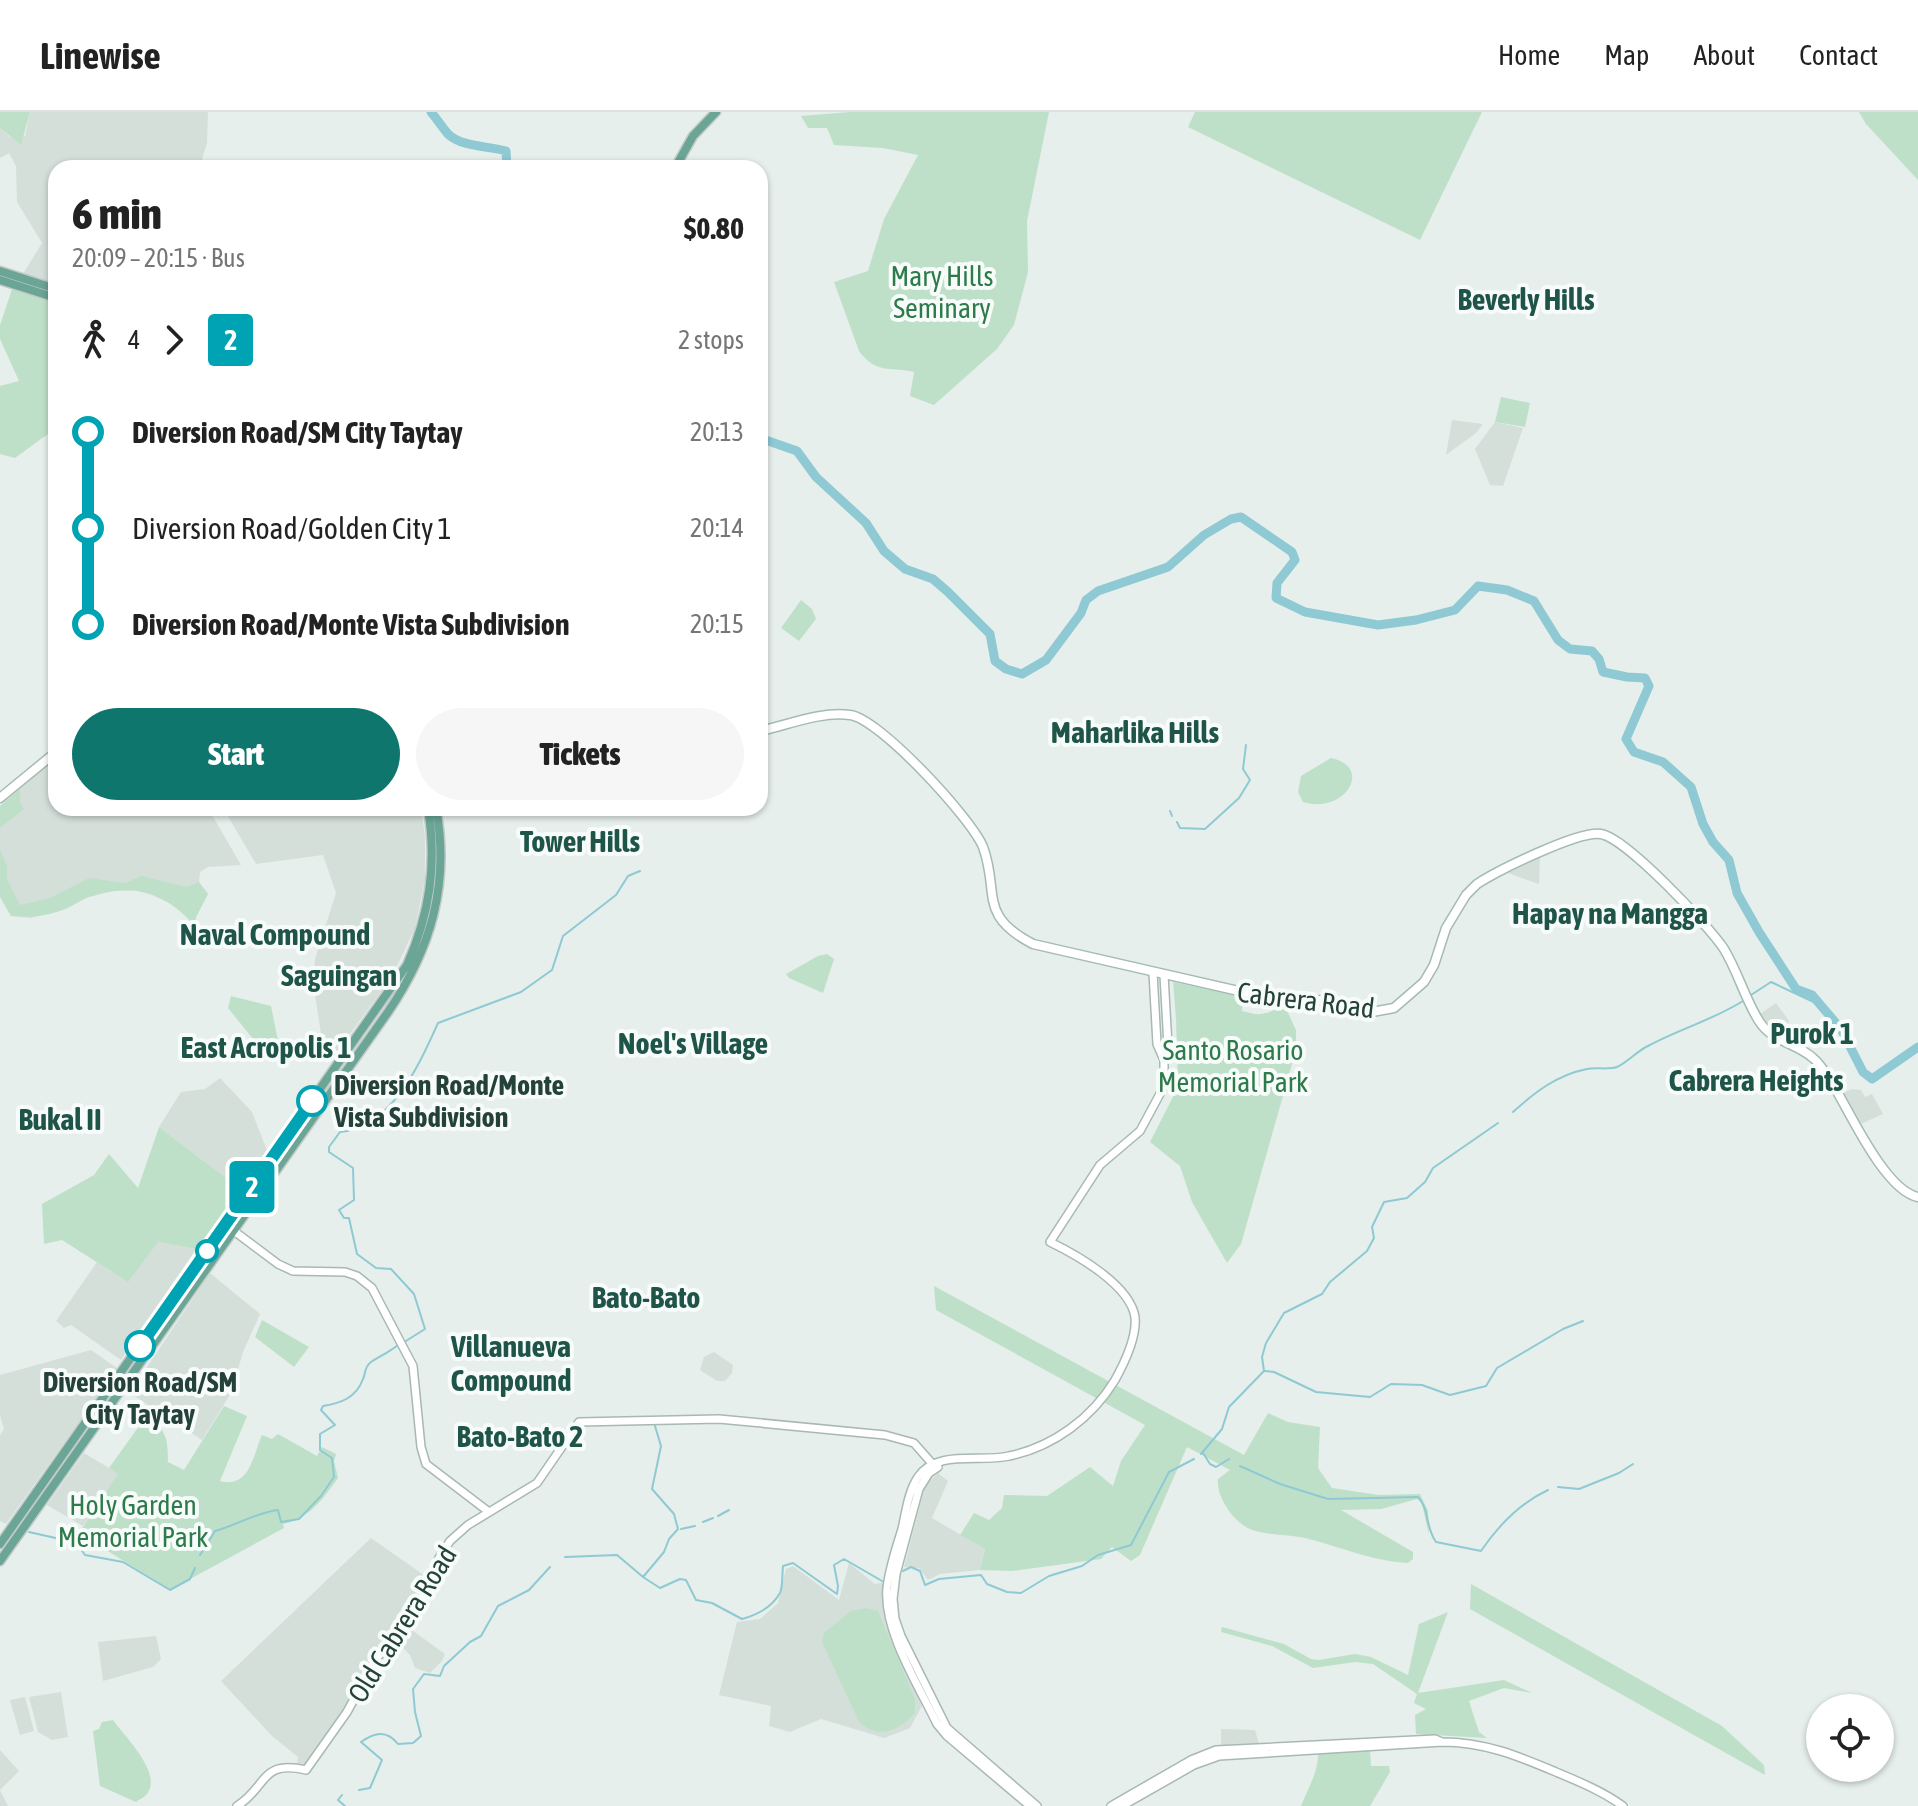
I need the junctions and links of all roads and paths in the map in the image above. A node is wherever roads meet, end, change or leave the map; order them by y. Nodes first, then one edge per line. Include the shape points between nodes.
1 (716, 112) edge
2 (680, 160) edge
3 (0, 271) edge
4 (0, 280) edge
5 (24, 283) junction
6 (48, 288) edge
7 (48, 294) edge
8 (768, 729) edge
9 (48, 759) edge
10 (0, 798) edge
11 (429, 816) edge
12 (437, 816) edge
13 (434, 901) junction
14 (1153, 973) junction
15 (1164, 975) junction
16 (1154, 1001) junction
17 (1165, 1001) junction
18 (1164, 1060) junction
19 (1918, 1197) edge
20 (229, 1227) junction
21 (934, 1466) junction
22 (489, 1512) junction
23 (2, 1547) edge
24 (0, 1561) edge
25 (937, 1717) junction
26 (1442, 1742) junction
27 (237, 1806) edge
28 (1030, 1806) edge
29 (1037, 1806) edge
30 (1111, 1806) edge
31 (1122, 1806) edge
32 (1623, 1806) edge

1 - 2 main road
3 - 5 main road
4 - 5 main road
5 - 6 main road
5 - 7 main road
8 - 14 main road, Cabrera Road via 837,714 874,725 968,820 984,850 993,901 1006,928 1043,947
9 - 10 main road
11 - 13 main road
12 - 13 main road via 442,855
13 - 20 main road via 425,946 398,997
14 - 15 main road, Cabrera Road
14 - 16 street
15 - 17 street
15 - 19 main road, Cabrera Road via 1287,1002 1324,1000 1386,1011 1424,982 1446,928 1477,884 1569,840 1594,833 1608,836 1700,917 1727,953 1761,1025 1815,1060 1893,1181
16 - 17 street
16 - 18 street
17 - 18 street
18 - 21 street via 1161,1092 1145,1123 1100,1165 1050,1242 1099,1271 1132,1305 1134,1330 1122,1368 1094,1408 1057,1438 1007,1457
20 - 22 street via 293,1271 345,1272 372,1288 413,1366 426,1464
20 - 23 main road
21 - 22 street, Old Cabrera Road via 908,1440 864,1432 719,1419 582,1422 537,1483
21 - 25 street via 913,1488 887,1599 896,1638
22 - 27 street, Old Cabrera Road via 444,1549 421,1600 376,1659 306,1770 280,1767 269,1772
23 - 24 main road
25 - 28 street via 947,1736
25 - 29 street
26 - 30 street via 1379,1740 1216,1750
26 - 31 street via 1219,1756
26 - 32 street via 1507,1751 1600,1790

